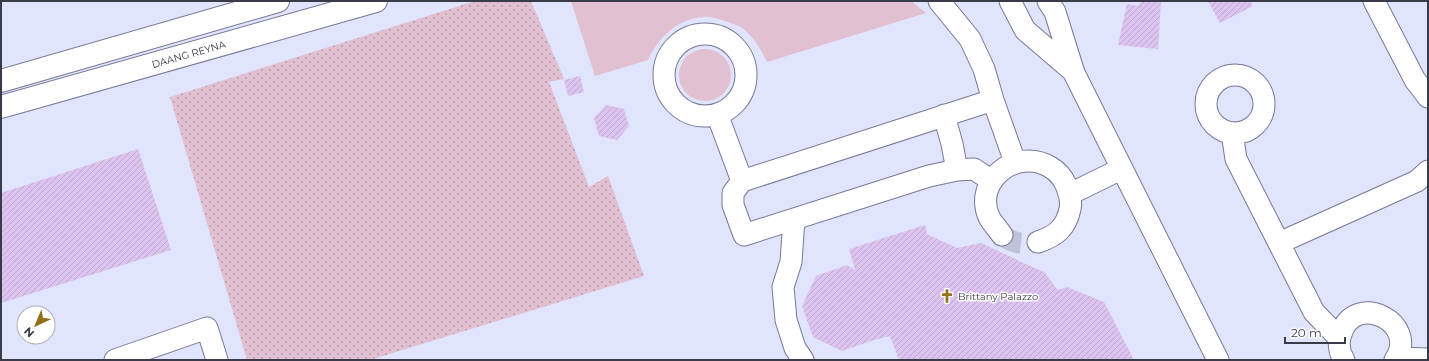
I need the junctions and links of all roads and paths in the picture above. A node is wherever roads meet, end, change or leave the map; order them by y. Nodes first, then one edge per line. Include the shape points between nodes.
1 (278, 1) edge
2 (376, 1) edge
3 (939, 1) edge
4 (1010, 1) edge
5 (1048, 1) edge
6 (1374, 1) edge
7 (71, 60) junction
8 (1074, 73) junction
9 (1, 80) edge
10 (79, 85) junction
11 (1428, 97) edge
12 (993, 100) junction
13 (1, 107) edge
14 (718, 114) dead end
15 (944, 115) junction
16 (1232, 132) dead end
17 (1015, 162) junction
18 (1122, 169) junction
19 (957, 170) junction
20 (1428, 171) edge
21 (742, 181) junction
22 (992, 181) junction
23 (1070, 194) junction
24 (794, 219) junction
25 (1002, 235) tunnel mouth
26 (1038, 242) tunnel mouth
27 (1279, 243) junction
28 (1339, 338) junction
29 (1396, 359) edge
30 (1428, 359) edge
31 (115, 360) edge
32 (217, 360) edge
33 (803, 360) edge
34 (1218, 360) edge
35 (1344, 360) edge

1 - 7 main road
2 - 10 main road, DAANG REYNA
3 - 12 street via 970,39 984,69
4 - 8 street via 1025,30
5 - 8 street via 1055,12
6 - 11 street via 1415,80
7 - 9 main road
7 - 10 main road
8 - 18 street
10 - 13 main road, DAANG REYNA
12 - 15 street
12 - 17 street
14 - 21 street
15 - 19 street
15 - 21 street
16 - 27 street via 1236,159
17 - 22 street via 1002,170
17 - 23 street via 1029,160 1043,163 1055,170 1065,181
18 - 23 street
18 - 34 street
19 - 22 street via 974,168
19 - 24 street via 929,176
20 - 27 street via 1418,181
21 - 24 street via 733,193 733,205 744,235
22 - 25 street via 986,205 989,218
23 - 26 street via 1067,219 1061,230 1051,238
24 - 33 street via 791,262 783,287 786,320 795,348
27 - 28 street via 1314,312
28 - 29 street via 1342,328 1356,316 1365,313 1379,314 1392,322 1397,330 1400,349
28 - 35 street
29 - 30 street
31 - 32 street via 207,328

